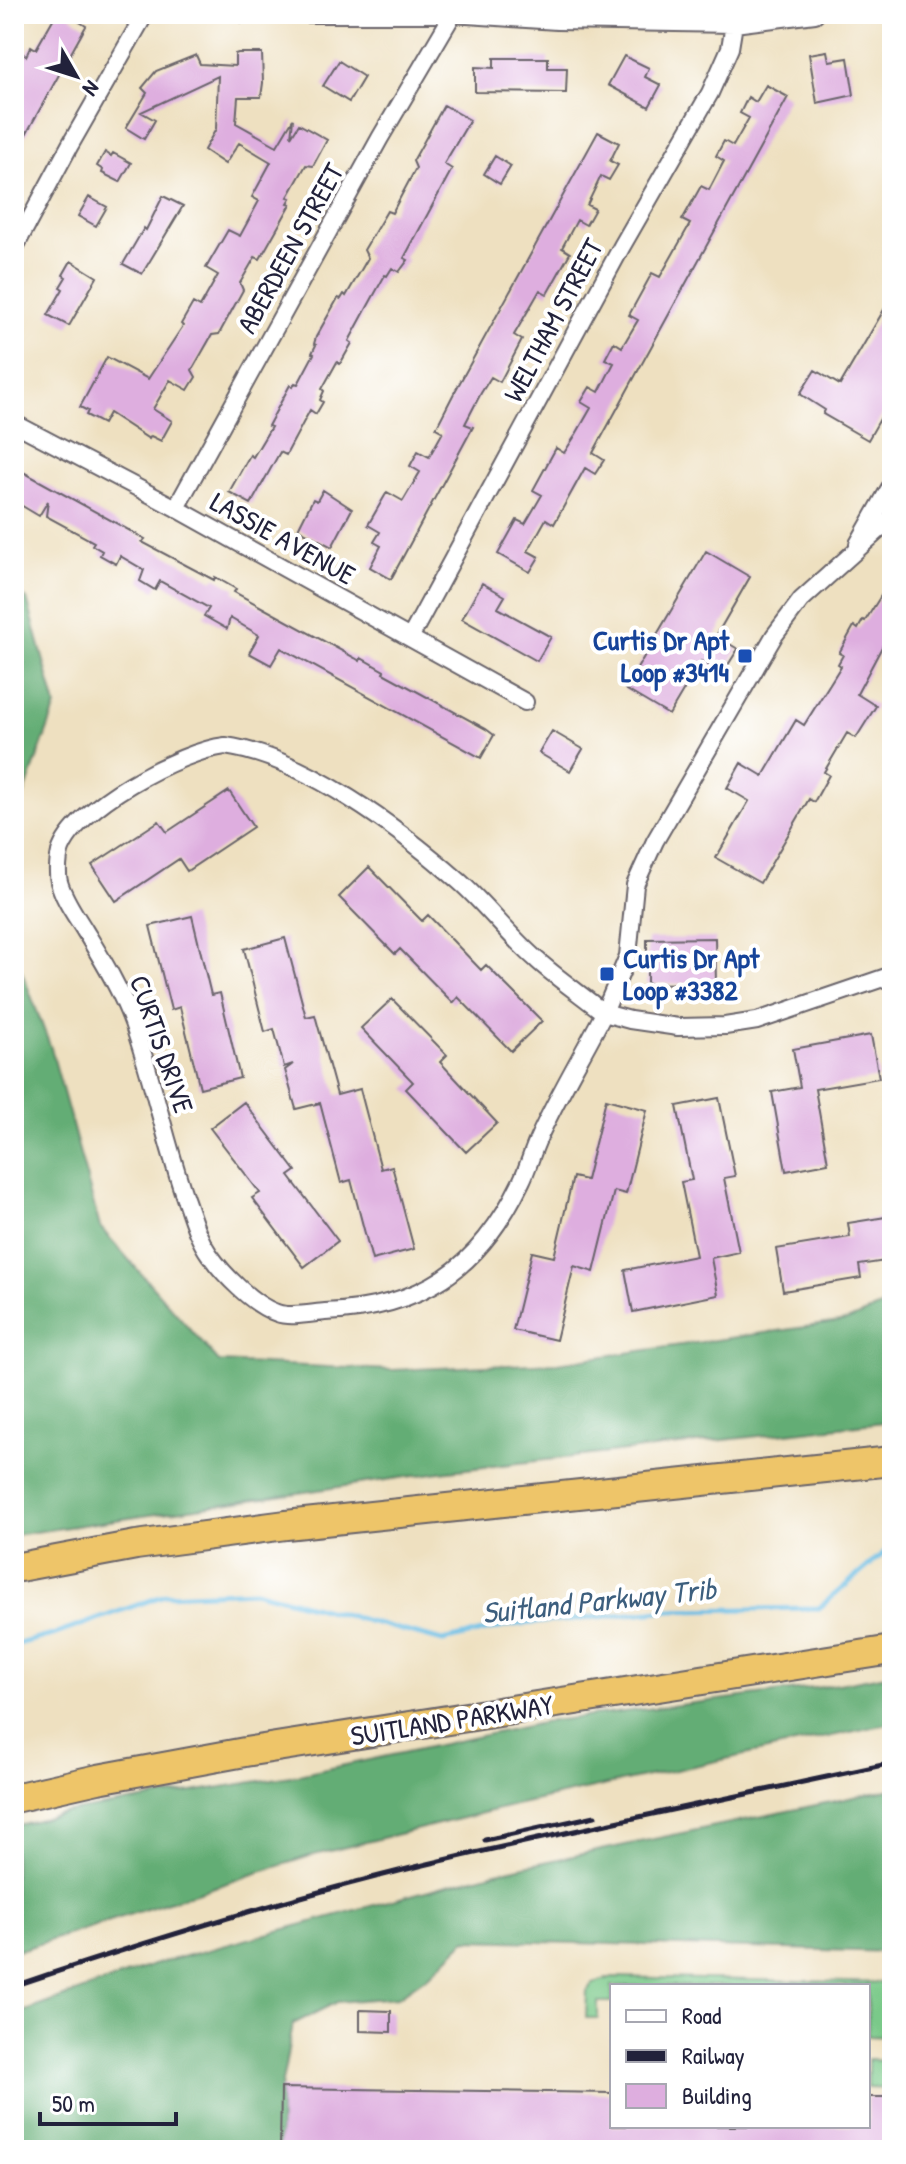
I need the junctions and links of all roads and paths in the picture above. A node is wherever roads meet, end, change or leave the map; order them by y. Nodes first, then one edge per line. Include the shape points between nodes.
1 (145, 14) edge
2 (244, 14) edge
3 (452, 14) edge
4 (815, 14) edge
5 (734, 24) junction
6 (14, 249) edge
7 (14, 423) edge
8 (892, 484) edge
9 (176, 508) junction
10 (892, 518) edge
11 (856, 549) junction
12 (410, 638) junction
13 (525, 702) dead end
14 (892, 975) edge
15 (604, 1013) junction
16 (892, 1461) edge
17 (14, 1568) edge
18 (892, 1650) edge
19 (14, 1798) edge

1 - 6 street
2 - 3 street
3 - 5 street
3 - 9 street, ABERDEEN STREET
4 - 5 street
5 - 12 street, WELTHAM STREET via 730,48 710,93
7 - 9 street, LASSIE AVENUE
8 - 11 street, CURTIS DRIVE
9 - 12 street, LASSIE AVENUE
10 - 11 street, CURTIS DRIVE
11 - 15 street, CURTIS DRIVE via 801,600 774,636 645,858 635,885 628,956
12 - 13 street, LASSIE AVENUE
14 - 15 street, CURTIS DRIVE via 757,1021 725,1026 678,1027
15 - 15 street, CURTIS DRIVE via 535,959 460,882 377,818 319,781 258,752 225,746 185,756 91,813 60,852 60,883 68,903 125,1001 146,1059 195,1228 223,1272 278,1314 355,1311 406,1299 450,1275 486,1242 521,1183 539,1136
16 - 17 highway via 286,1525
18 - 19 highway, SUITLAND PARKWAY via 245,1752

